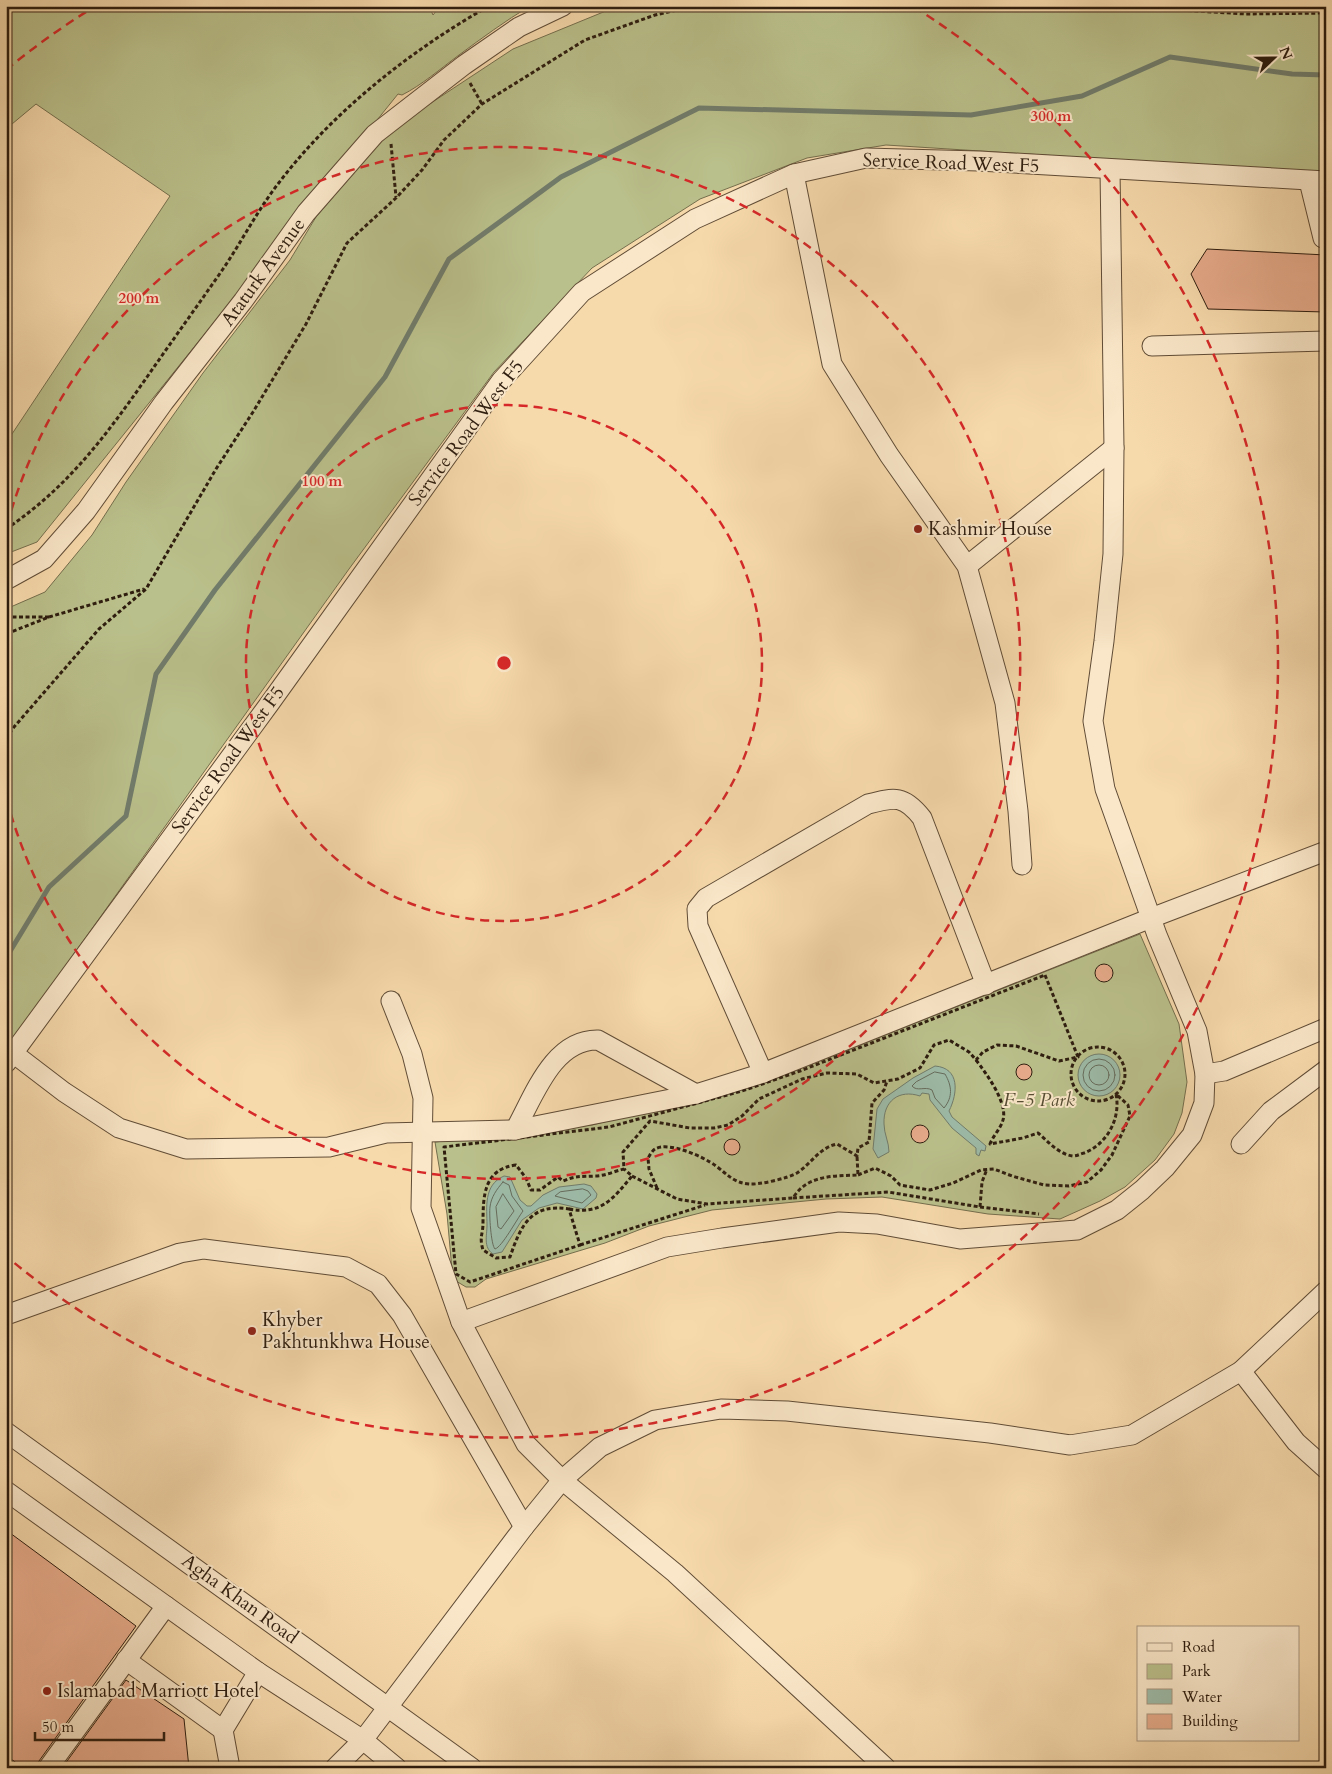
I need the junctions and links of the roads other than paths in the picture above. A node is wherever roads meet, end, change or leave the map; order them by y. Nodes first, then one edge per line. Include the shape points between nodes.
1 (562, 6) edge
2 (1110, 170) junction
3 (794, 174) junction
4 (1318, 181) edge
5 (1326, 239) edge
6 (1326, 342) edge
7 (1152, 346) dead end
8 (1114, 448) junction
9 (967, 566) junction
10 (6, 580) edge
11 (1326, 851) edge
12 (1022, 865) dead end
13 (1151, 918) junction
14 (986, 985) junction
15 (391, 1000) dead end
16 (1326, 1028) edge
17 (10, 1058) edge
18 (1326, 1070) edge
19 (763, 1073) junction
20 (1205, 1074) junction
21 (696, 1094) junction
22 (516, 1130) junction
23 (421, 1132) junction
24 (1241, 1144) dead end
25 (1326, 1291) edge
26 (6, 1315) edge
27 (461, 1322) junction
28 (1241, 1372) junction
29 (6, 1432) edge
30 (1326, 1469) edge
31 (562, 1480) junction
32 (6, 1492) edge
33 (524, 1527) junction
34 (166, 1606) junction
35 (126, 1660) junction
36 (258, 1672) junction
37 (389, 1706) junction
38 (223, 1730) junction
39 (363, 1740) junction
40 (48, 1768) edge
41 (230, 1768) edge
42 (335, 1768) edge
43 (398, 1768) edge
44 (472, 1768) edge
45 (886, 1768) edge

1 - 10 street, Ataturk Avenue via 519,28 464,65 375,134 306,213 86,511 44,559
2 - 3 street, Service Road West F5 via 978,161 866,158
2 - 4 street, Service Road West F5
2 - 8 street
3 - 9 street via 832,364 889,455
3 - 17 street, Service Road West F5 via 695,219 582,292 501,381 276,696
4 - 5 street via 1323,238
6 - 7 street
8 - 9 street
8 - 13 street via 1113,554 1092,721 1105,789
9 - 12 street via 1005,703
11 - 13 street
13 - 14 street
13 - 20 street via 1198,1031
14 - 19 street
14 - 19 street via 922,818 911,804 893,798 868,804 706,898 697,909 698,926
15 - 23 street via 412,1054 423,1098
16 - 20 street via 1224,1071
17 - 23 street via 119,1128 186,1149 329,1147 386,1133
18 - 24 street via 1271,1111
19 - 21 street
20 - 27 street via 1204,1103 1192,1135 1165,1168 1117,1210 1077,1230 960,1239 877,1224 839,1222 722,1238 666,1247
21 - 22 street
21 - 22 street via 598,1040 584,1040 556,1058
22 - 23 street
23 - 27 street via 421,1208
25 - 28 street
26 - 33 street via 180,1253 204,1249 346,1267 378,1284 402,1315
27 - 31 street via 526,1444
28 - 30 street via 1296,1442
28 - 31 street via 1132,1435 1070,1445 788,1411 721,1409 655,1420 600,1447
29 - 37 street, Agha Khan Road
31 - 33 street
31 - 45 street via 675,1573
32 - 34 street
33 - 37 street
34 - 35 street
34 - 36 street
35 - 38 street
35 - 40 street
36 - 38 street
36 - 39 street
37 - 39 street
37 - 44 street, Agha Khan Road
38 - 41 street
39 - 42 street
39 - 43 street

